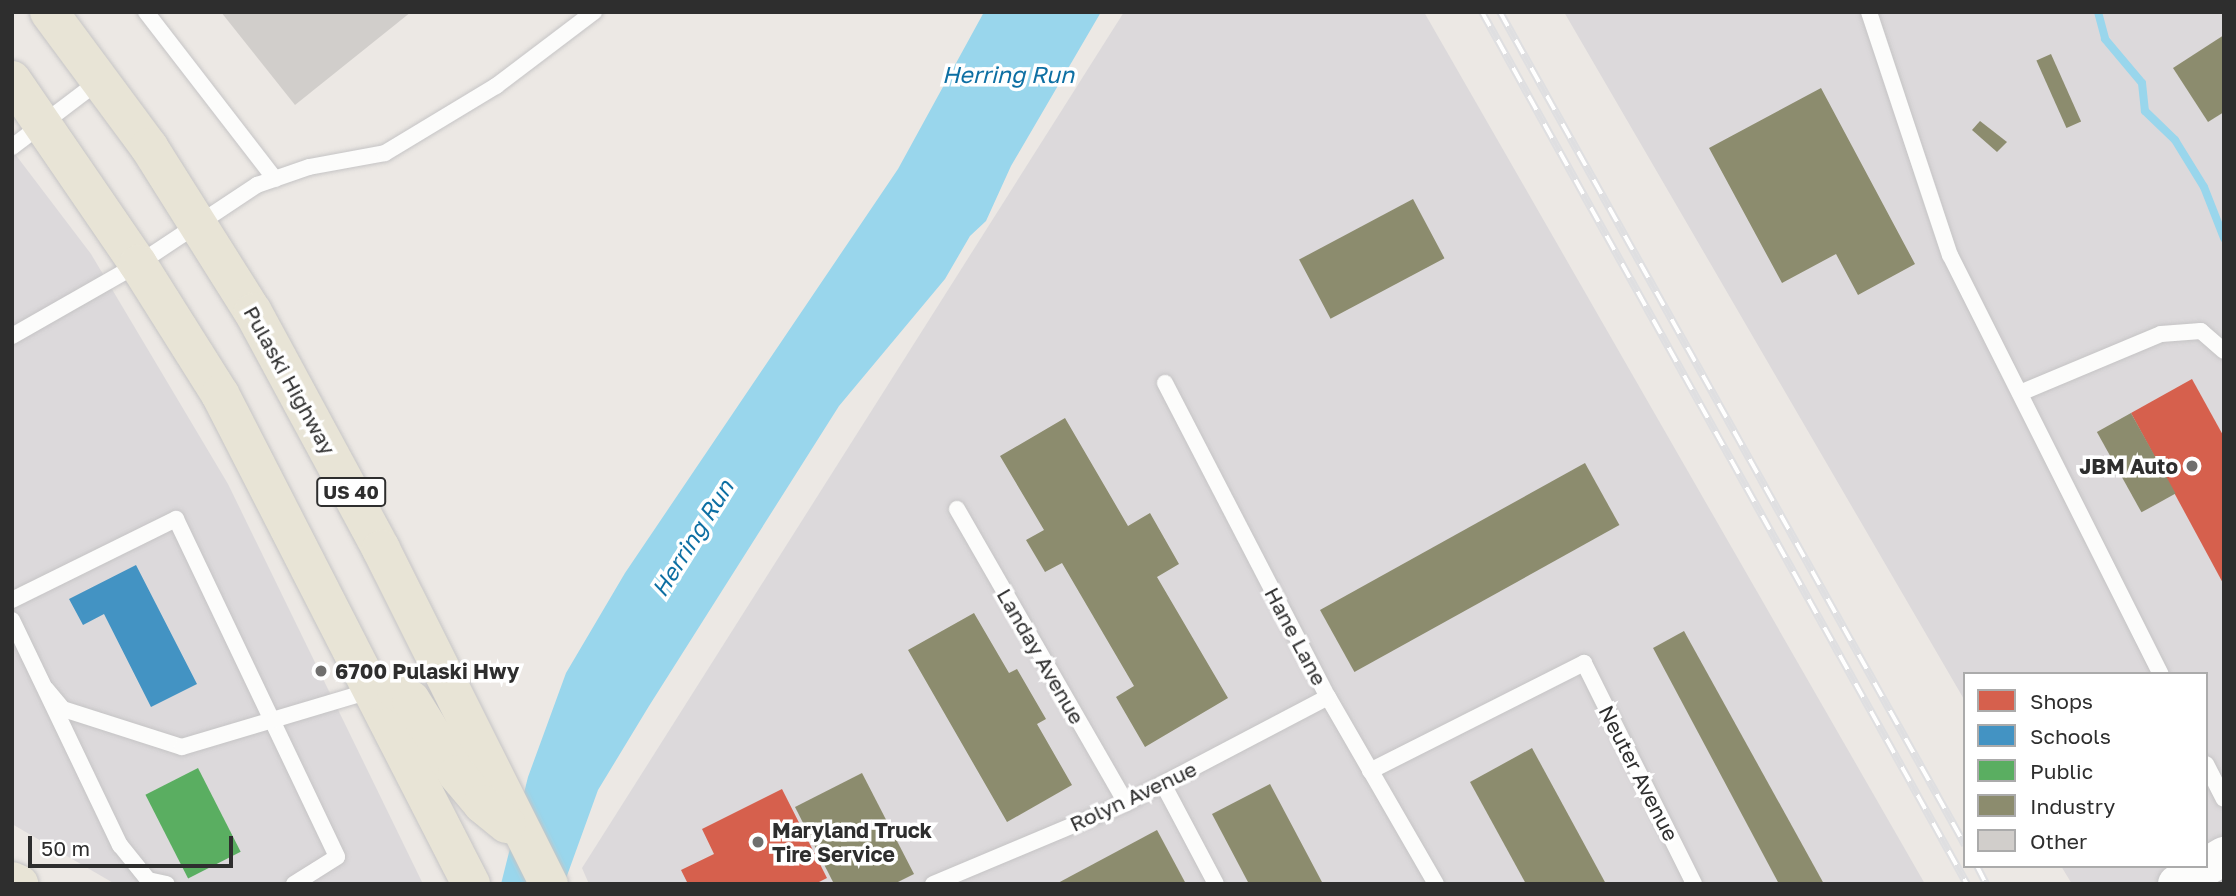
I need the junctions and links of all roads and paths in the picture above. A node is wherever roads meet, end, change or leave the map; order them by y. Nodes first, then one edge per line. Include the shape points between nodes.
1 (49, 12) edge
2 (146, 12) edge
3 (594, 12) edge
4 (1869, 12) edge
5 (12, 80) edge
6 (100, 81) junction
7 (44, 123) junction
8 (12, 147) edge
9 (275, 179) junction
10 (200, 224) junction
11 (138, 264) junction
12 (12, 336) edge
13 (2224, 351) edge
14 (1165, 383) dead end
15 (2020, 393) junction
16 (957, 509) dead end
17 (12, 600) edge
18 (12, 620) edge
19 (2160, 672) edge
20 (46, 689) junction
21 (373, 690) junction
22 (1328, 698) junction
23 (272, 719) junction
24 (2208, 768) edge
25 (1370, 771) junction
26 (1163, 784) junction
27 (2224, 799) edge
28 (1126, 803) junction
29 (525, 839) junction
30 (2224, 856) edge
31 (2208, 866) edge
32 (2204, 868) edge
33 (2224, 876) edge
34 (970, 877) edge
35 (12, 881) edge
36 (470, 882) edge
37 (19, 884) edge
38 (167, 884) edge
39 (294, 884) edge
40 (549, 884) edge
41 (933, 884) edge
42 (1216, 884) edge
43 (1436, 884) edge
44 (1695, 884) edge
45 (2177, 884) edge
46 (2184, 884) edge

1 - 6 main road, Pulaski Highway / US 40
2 - 9 lane
3 - 9 lane via 496,86 384,153
4 - 15 lane via 1950,255
5 - 7 main road, US 40
6 - 7 lane
6 - 10 main road, Pulaski Highway / US 40
7 - 8 lane
7 - 11 main road, US 40
9 - 10 lane via 257,185
10 - 11 lane
10 - 29 main road, Pulaski Highway / US 40 via 326,445
11 - 12 lane
11 - 21 main road, US 40 via 219,394
13 - 15 lane via 2201,331 2161,334
14 - 22 lane, Hane Lane
15 - 19 lane
16 - 28 lane, Landay Avenue
17 - 23 lane via 176,520
18 - 20 lane
20 - 23 lane via 64,709 182,747
20 - 38 lane via 132,864 148,880
21 - 23 lane
21 - 29 main road via 396,691 411,700 457,774 482,804
21 - 36 main road, US 40
22 - 25 lane, Hane Lane
22 - 26 lane, Rolyn Avenue
23 - 39 lane via 337,857
24 - 27 lane
25 - 43 lane, Hane Lane
25 - 44 lane, Neuter Avenue via 1584,663
26 - 28 lane, Rolyn Avenue
26 - 42 lane
28 - 34 lane, Rolyn Avenue
29 - 40 main road, Pulaski Highway / US 40
30 - 31 street
32 - 45 street
33 - 46 street
34 - 41 lane, Rolyn Avenue
35 - 37 main road

